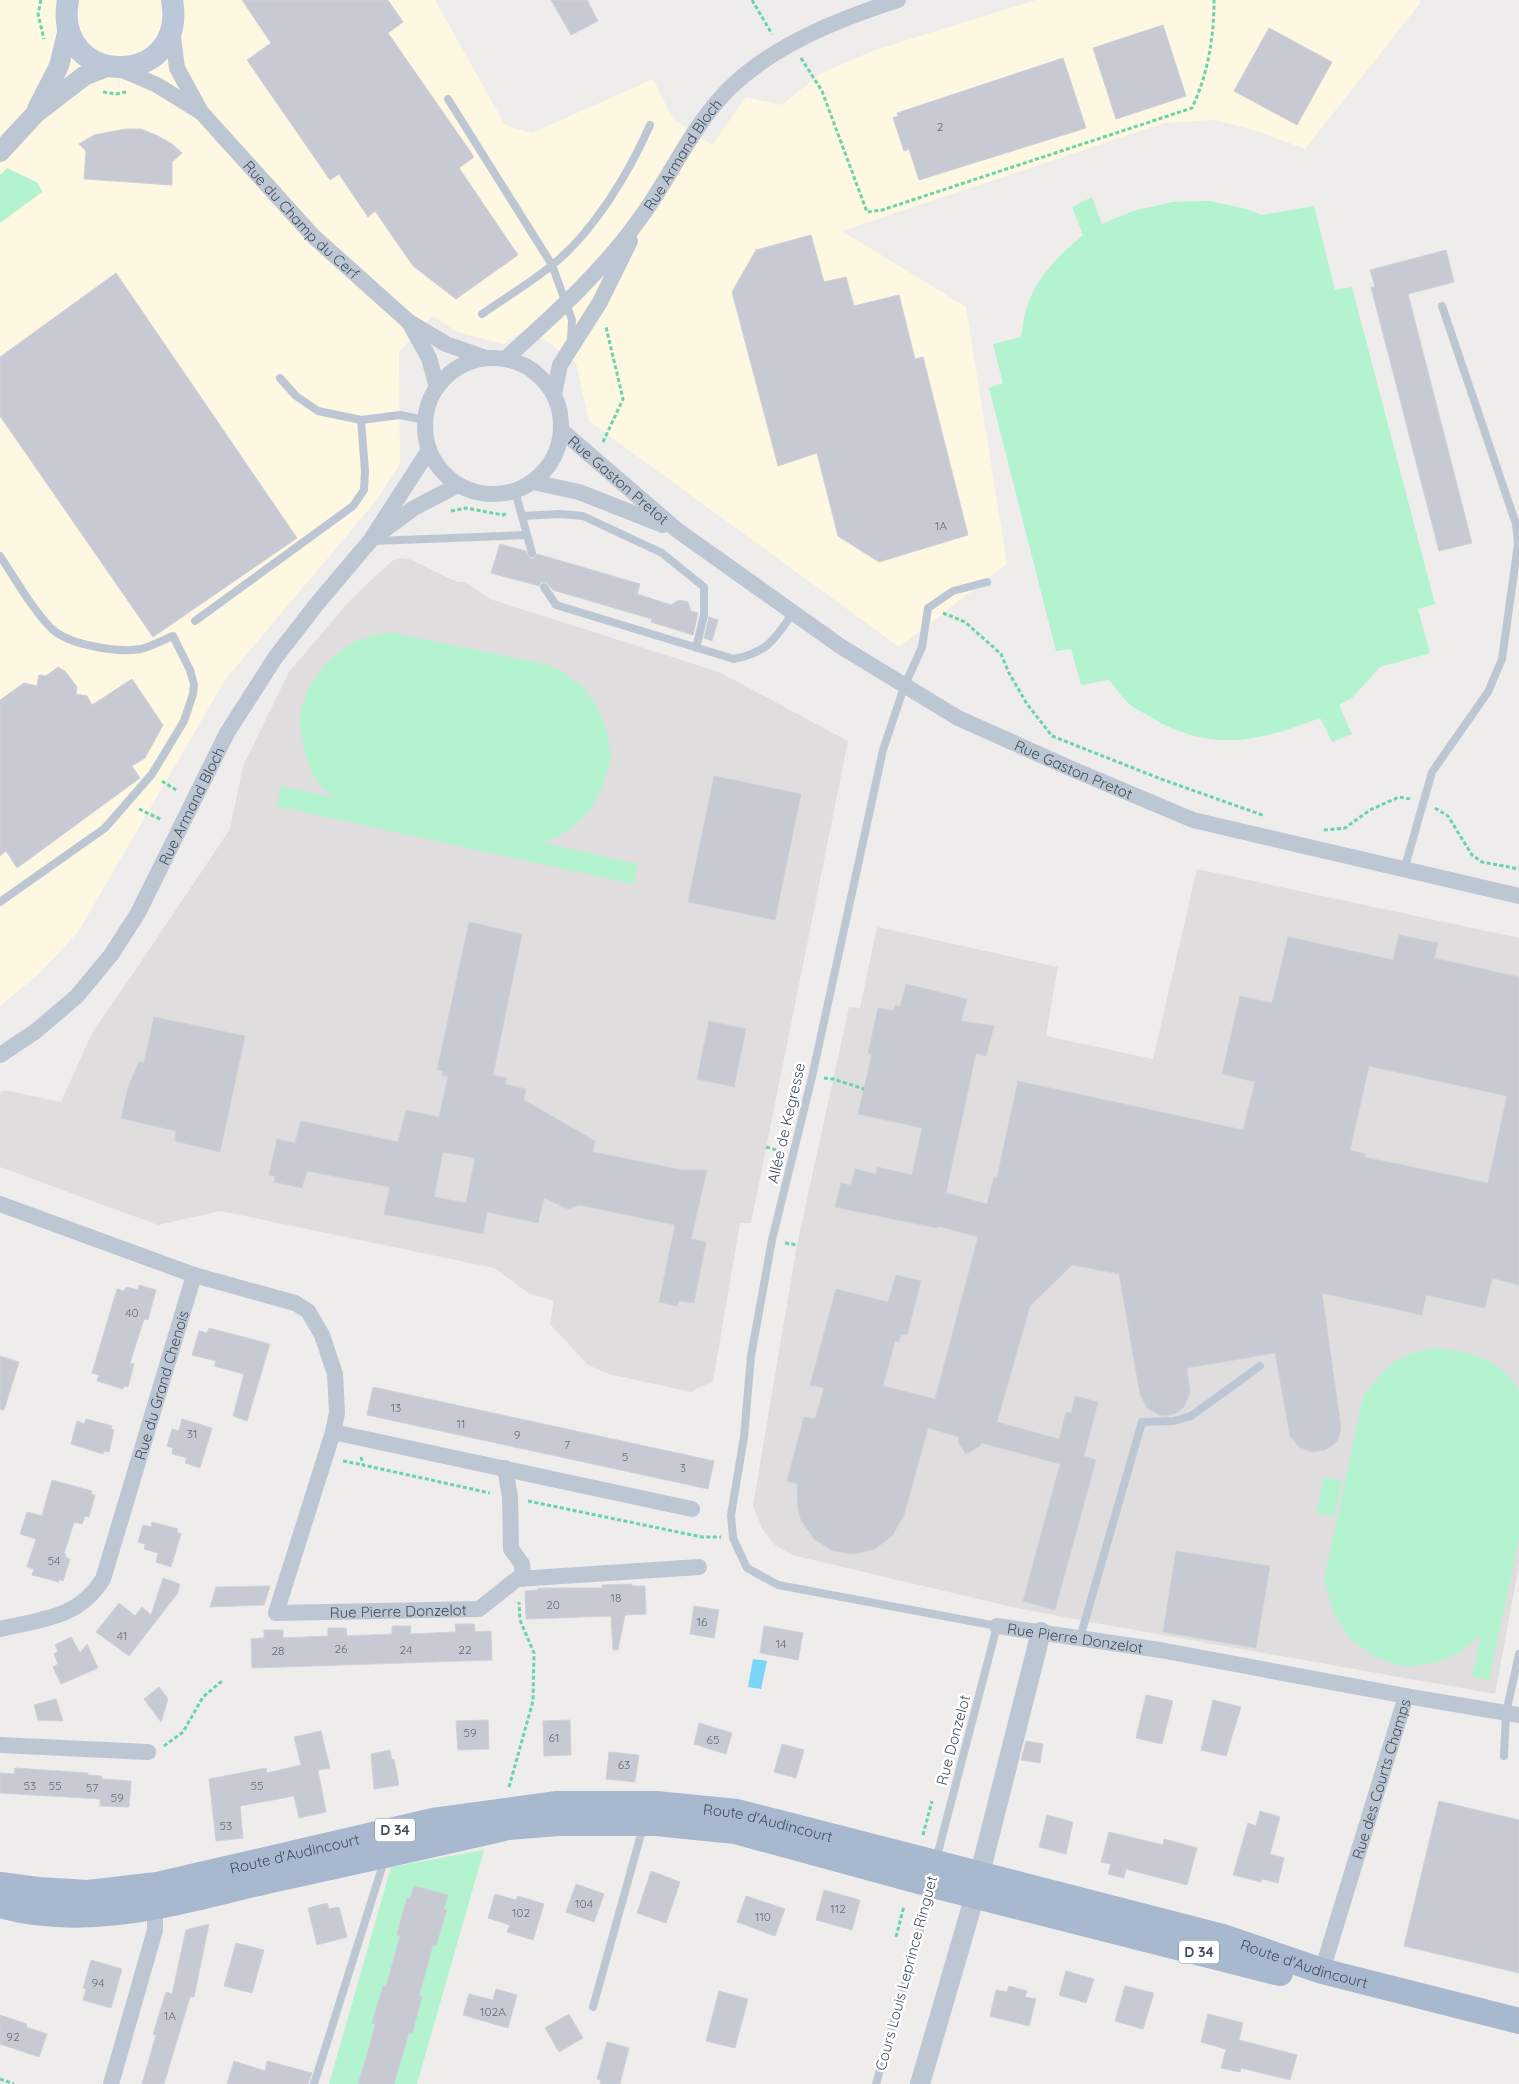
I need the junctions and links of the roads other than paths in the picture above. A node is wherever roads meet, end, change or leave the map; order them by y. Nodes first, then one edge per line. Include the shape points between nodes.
1 (68, 0) edge
2 (898, 0) edge
3 (175, 11) edge
4 (68, 29) junction
5 (113, 68) junction
6 (448, 99) dead end
7 (201, 112) junction
8 (36, 113) junction
9 (650, 125) dead end
10 (0, 152) edge
11 (642, 217) junction
12 (552, 265) junction
13 (567, 303) junction
14 (1442, 306) dead end
15 (482, 314) dead end
16 (409, 322) junction
17 (570, 347) junction
18 (486, 358) junction
19 (505, 359) junction
20 (280, 378) dead end
21 (437, 387) junction
22 (554, 394) junction
23 (361, 420) junction
24 (425, 420) junction
25 (562, 430) junction
26 (429, 450) junction
27 (533, 482) junction
28 (458, 485) junction
29 (515, 491) junction
30 (522, 516) junction
31 (677, 530) junction
32 (527, 535) junction
33 (370, 541) junction
34 (532, 553) dead end
35 (0, 556) edge
36 (987, 582) dead end
37 (544, 587) dead end
38 (793, 613) junction
39 (195, 621) dead end
40 (696, 648) junction
41 (904, 687) junction
42 (1404, 870) junction
43 (1519, 896) edge
44 (0, 902) edge
45 (0, 1055) edge
46 (0, 1204) edge
47 (194, 1275) junction
48 (1260, 1366) dead end
49 (333, 1432) junction
50 (505, 1468) junction
51 (692, 1509) dead end
52 (699, 1567) dead end
53 (747, 1568) joint
54 (520, 1579) junction
55 (997, 1626) junction
56 (0, 1629) edge
57 (1041, 1632) junction
58 (1080, 1638) junction
59 (1519, 1654) edge
60 (1406, 1696) junction
61 (1513, 1714) edge
62 (0, 1745) edge
63 (148, 1752) road end
64 (1504, 1756) dead end
65 (644, 1823) junction
66 (386, 1855) junction
67 (934, 1873) junction
68 (977, 1884) junction
69 (0, 1885) edge
70 (0, 1905) edge
71 (155, 1906) junction
72 (1322, 1971) junction
73 (593, 2007) dead end
74 (1519, 2021) edge
75 (1519, 2035) edge
76 (112, 2084) edge
77 (314, 2084) edge
78 (876, 2084) edge
79 (920, 2084) edge

1 - 4 main road
2 - 11 street, Rue Armand Bloch via 845,18 792,44 734,84 680,153
3 - 5 main road via 165,46 152,58 137,66
3 - 7 street, Rue du Champ du Cerf via 177,68
4 - 5 main road via 76,46 90,59
4 - 8 street via 58,66
5 - 7 street, Rue du Champ du Cerf via 156,85
5 - 8 street via 84,76
6 - 12 lane
7 - 16 street, Rue du Champ du Cerf via 314,238
8 - 10 street
9 - 12 lane via 620,183 588,228
11 - 13 street, Rue Armand Bloch
11 - 17 street via 600,302
12 - 13 lane
12 - 15 lane
13 - 17 lane via 572,320
13 - 19 street, Rue Armand Bloch
14 - 42 lane via 1516,524 1518,544 1502,660 1488,692 1432,772
16 - 18 street, Rue du Champ du Cerf via 446,344
16 - 21 street, Rue du Champ du Cerf via 429,358
17 - 22 street via 560,365
18 - 19 street
18 - 21 street via 467,363 450,373
19 - 22 street via 525,365 542,378
20 - 23 lane via 296,396 318,411
21 - 24 street
22 - 25 street
23 - 24 lane via 400,415
23 - 39 lane via 366,471 364,490 353,506
24 - 26 street
25 - 27 street via 557,450 547,468
25 - 31 street, Rue Gaston Pretot
26 - 28 street via 441,470
26 - 33 street, Rue Armand Bloch
27 - 29 street
27 - 31 street, Rue Gaston Pretot via 579,492
28 - 29 street via 476,493 496,495
28 - 33 street, Rue Armand Bloch via 414,508
29 - 30 lane
30 - 32 lane
30 - 40 lane via 583,516 662,553 704,587 704,615
31 - 38 street, Rue Gaston Pretot
32 - 33 lane
32 - 34 lane
33 - 45 street, Rue Armand Bloch via 275,658 227,733 138,914 111,955 76,996 36,1031
35 - 44 lane via 53,630 94,647 123,650 142,648 173,636 194,685 184,721 152,774 106,828
36 - 41 lane, Allée de Kegresse via 953,592 928,608 922,647
37 - 40 lane via 556,605
38 - 40 lane via 772,643 751,656 734,659
38 - 41 street, Rue Gaston Pretot
41 - 42 street, Rue Gaston Pretot via 958,718 1193,820
41 - 53 lane, Allée de Kegresse via 883,750 812,1077 772,1240 753,1347 744,1437 731,1515 733,1538
42 - 43 street, Rue Gaston Pretot
46 - 47 street
47 - 49 street, Rue Pierre Donzelot via 295,1303 308,1311 322,1335 335,1374 337,1413
47 - 56 street, Rue du Grand Chenois via 103,1579 90,1596 68,1612
48 - 58 lane via 1191,1416 1174,1421 1142,1422
49 - 50 street
49 - 54 street, Rue Pierre Donzelot via 276,1613 479,1609
50 - 51 street
50 - 54 street via 510,1497 511,1549 522,1564
52 - 54 street
53 - 55 lane, Rue Pierre Donzelot via 778,1585
55 - 57 street, Rue Pierre Donzelot
55 - 67 lane, Rue Donzelot
57 - 58 street, Rue Pierre Donzelot
57 - 68 street
58 - 60 street, Rue Pierre Donzelot via 1169,1651
59 - 61 lane
60 - 61 street, Rue des Courts Champs
60 - 72 street, Rue des Courts Champs
61 - 64 lane
62 - 63 street
65 - 66 main road, Route d'Audincourt / D 34 via 558,1823 508,1827
65 - 67 main road, Route d'Audincourt / D 34 via 735,1831
65 - 73 lane
66 - 71 main road, Route d'Audincourt / D 34
66 - 77 lane
67 - 68 main road, Route d'Audincourt / D 34
67 - 69 main road, Route d'Audincourt / D 34 via 737,1812 656,1804 557,1804 434,1821 157,1885 88,1893
67 - 78 lane, Cours Louis Leprince Ringuet
68 - 72 main road, Route d'Audincourt / D 34 via 1223,1937
68 - 75 main road, Route d'Audincourt / D 34
68 - 79 street
70 - 71 main road, Route d'Audincourt / D 34 via 18,1910 86,1916
71 - 76 street via 156,1930
72 - 74 main road, Route d'Audincourt / D 34

